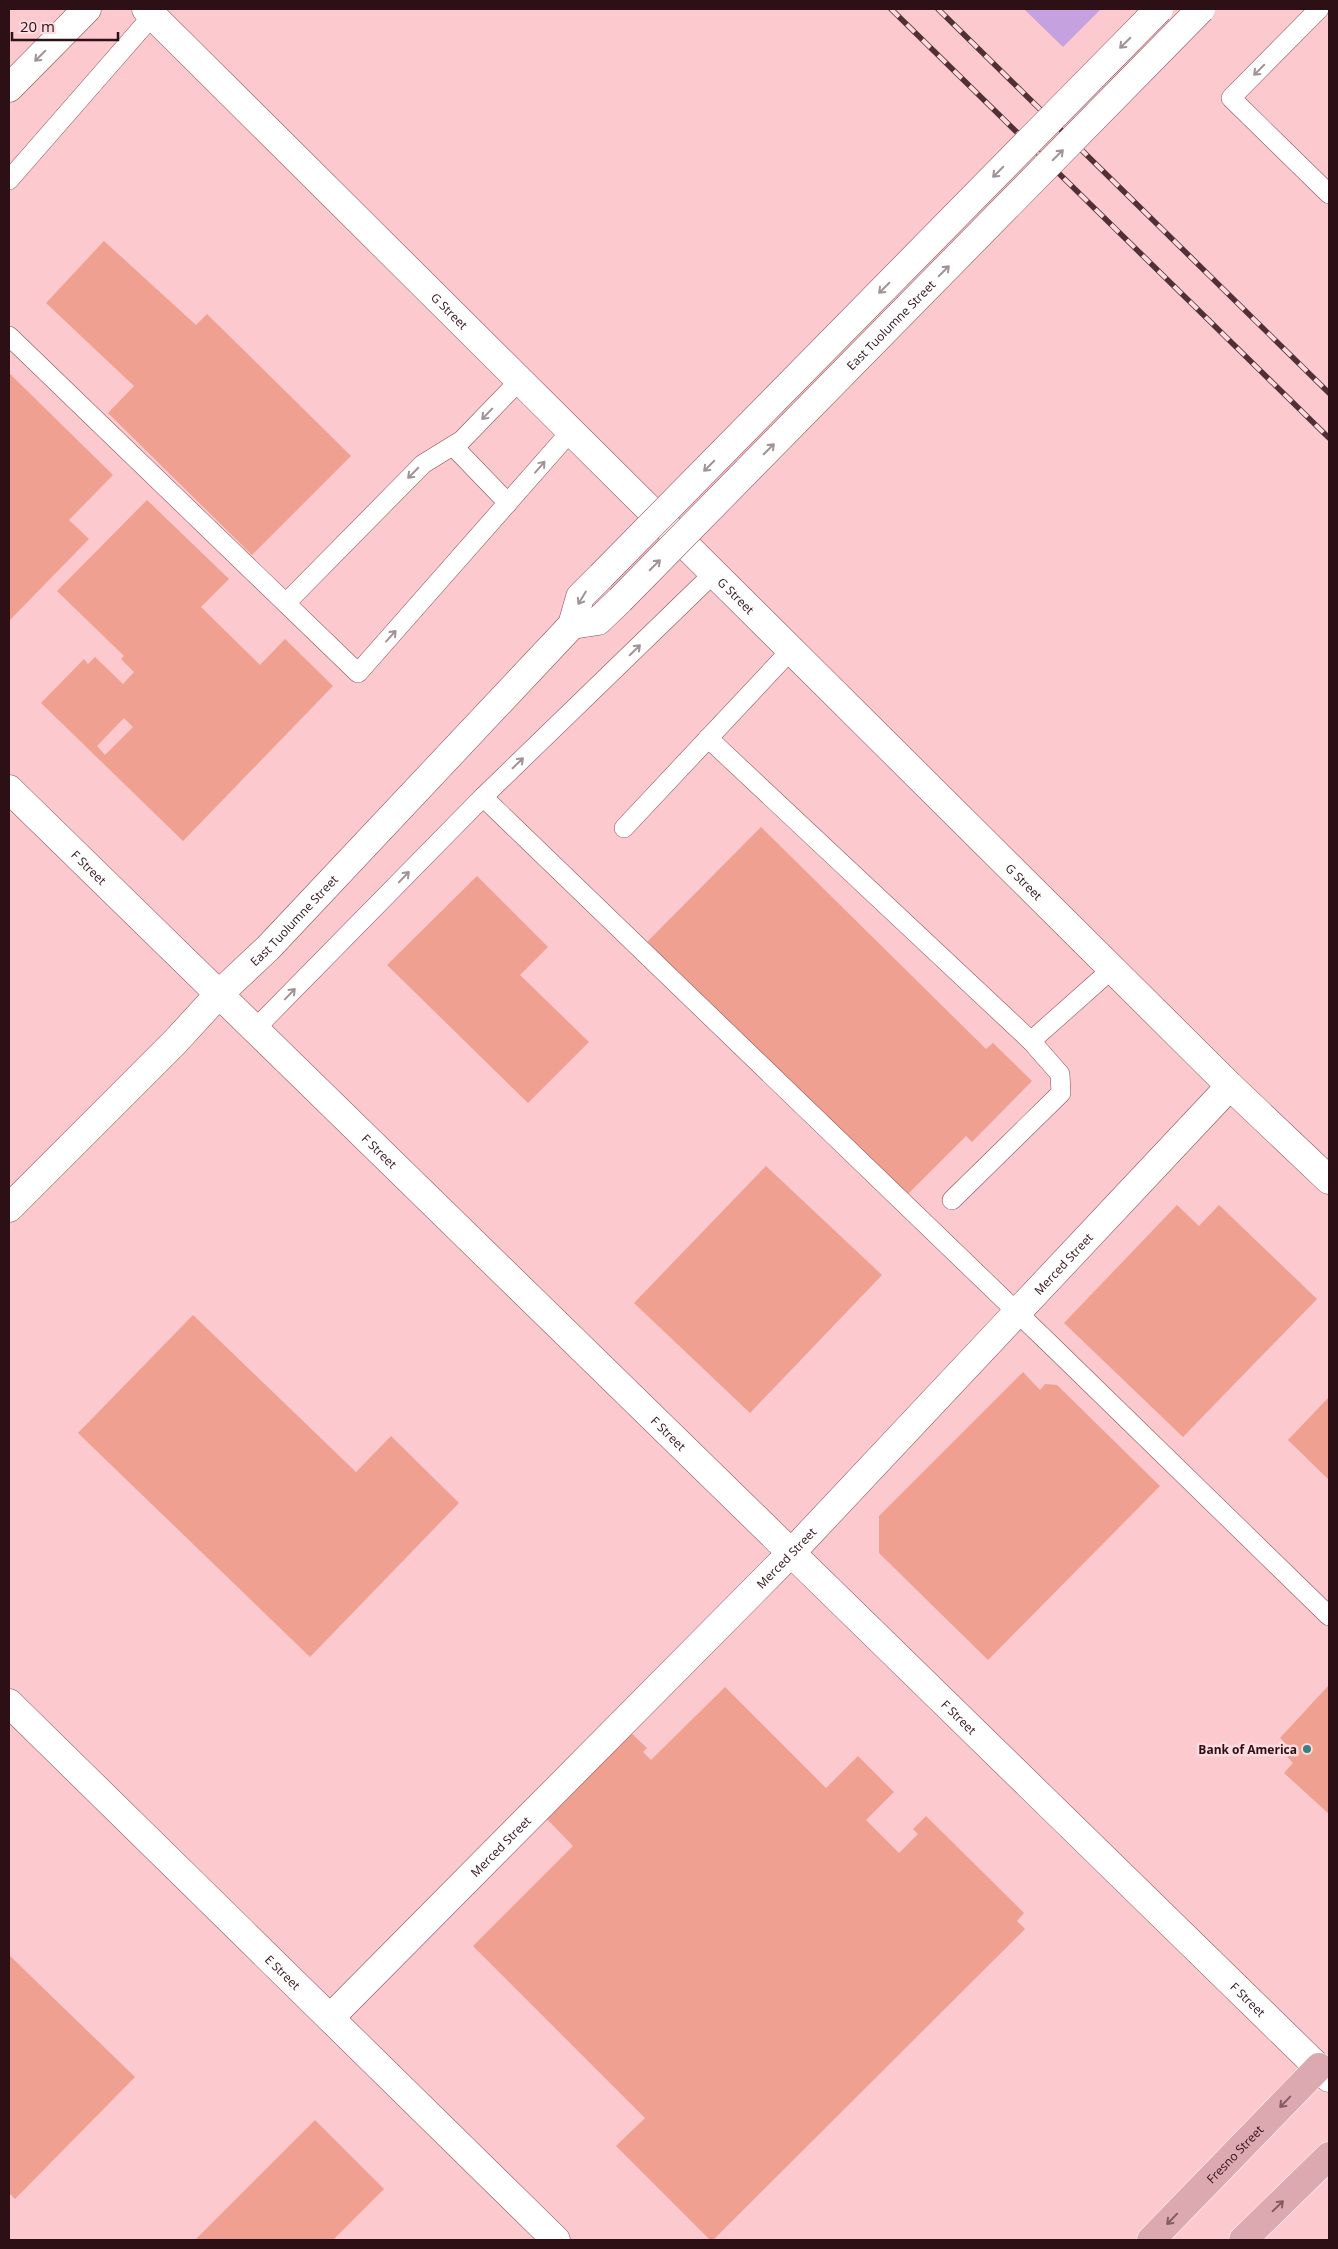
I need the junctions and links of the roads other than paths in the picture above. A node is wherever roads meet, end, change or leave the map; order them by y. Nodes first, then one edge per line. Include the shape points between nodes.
1 (86, 9) edge
2 (1159, 9) edge
3 (1201, 9) edge
4 (1319, 9) edge
5 (149, 12) edge
6 (9, 88) edge
7 (9, 180) edge
8 (1329, 194) edge
9 (9, 336) edge
10 (520, 380) junction
11 (571, 431) junction
12 (453, 446) junction
13 (508, 503) junction
14 (714, 573) junction
15 (286, 603) junction
16 (572, 625) junction
17 (791, 650) junction
18 (708, 738) junction
19 (9, 789) edge
20 (483, 797) junction
21 (624, 828) dead end
22 (1112, 969) junction
23 (220, 993) junction
24 (256, 1028) junction
25 (1031, 1041) junction
26 (1230, 1086) junction
27 (1329, 1180) edge
28 (952, 1200) dead end
29 (9, 1208) edge
30 (1018, 1313) junction
31 (792, 1552) junction
32 (1329, 1616) edge
33 (9, 1702) edge
34 (330, 2018) junction
35 (1324, 2072) edge
36 (1329, 2156) edge
37 (556, 2240) edge
38 (1151, 2240) edge
39 (1243, 2240) edge

1 -> 6 street
2 -> 16 street, East Tuolumne Street, bridge via 580,597
16 -> 3 street, East Tuolumne Street, bridge via 598,621 620,600
4 -> 8 lane via 1231,98
5 - 7 lane
5 - 10 street, G Street
9 - 15 lane
10 - 11 street, G Street
10 -> 12 lane
13 -> 11 lane
11 - 14 street, G Street
12 - 13 lane
12 -> 15 lane via 422,464
15 -> 13 lane via 358,672
14 - 17 street, G Street
20 -> 14 lane
16 - 23 street, East Tuolumne Street via 274,941
17 - 18 lane
17 - 22 street, G Street
18 - 21 lane
18 - 25 lane
19 - 23 street, F Street
24 -> 20 lane
20 - 30 lane
22 - 25 lane
22 - 26 street, G Street
23 - 24 street, F Street
23 - 29 street, East Tuolumne Street
24 - 31 street, F Street
25 - 28 lane via 1060,1074 1061,1093
26 - 27 street, G Street
26 - 30 street, Merced Street
30 - 31 street, Merced Street
30 - 32 lane
31 - 34 street, Merced Street
31 - 35 street, F Street
33 - 34 street, E Street
34 - 37 street, E Street
35 -> 38 main road, Fresno Street
39 -> 36 main road

